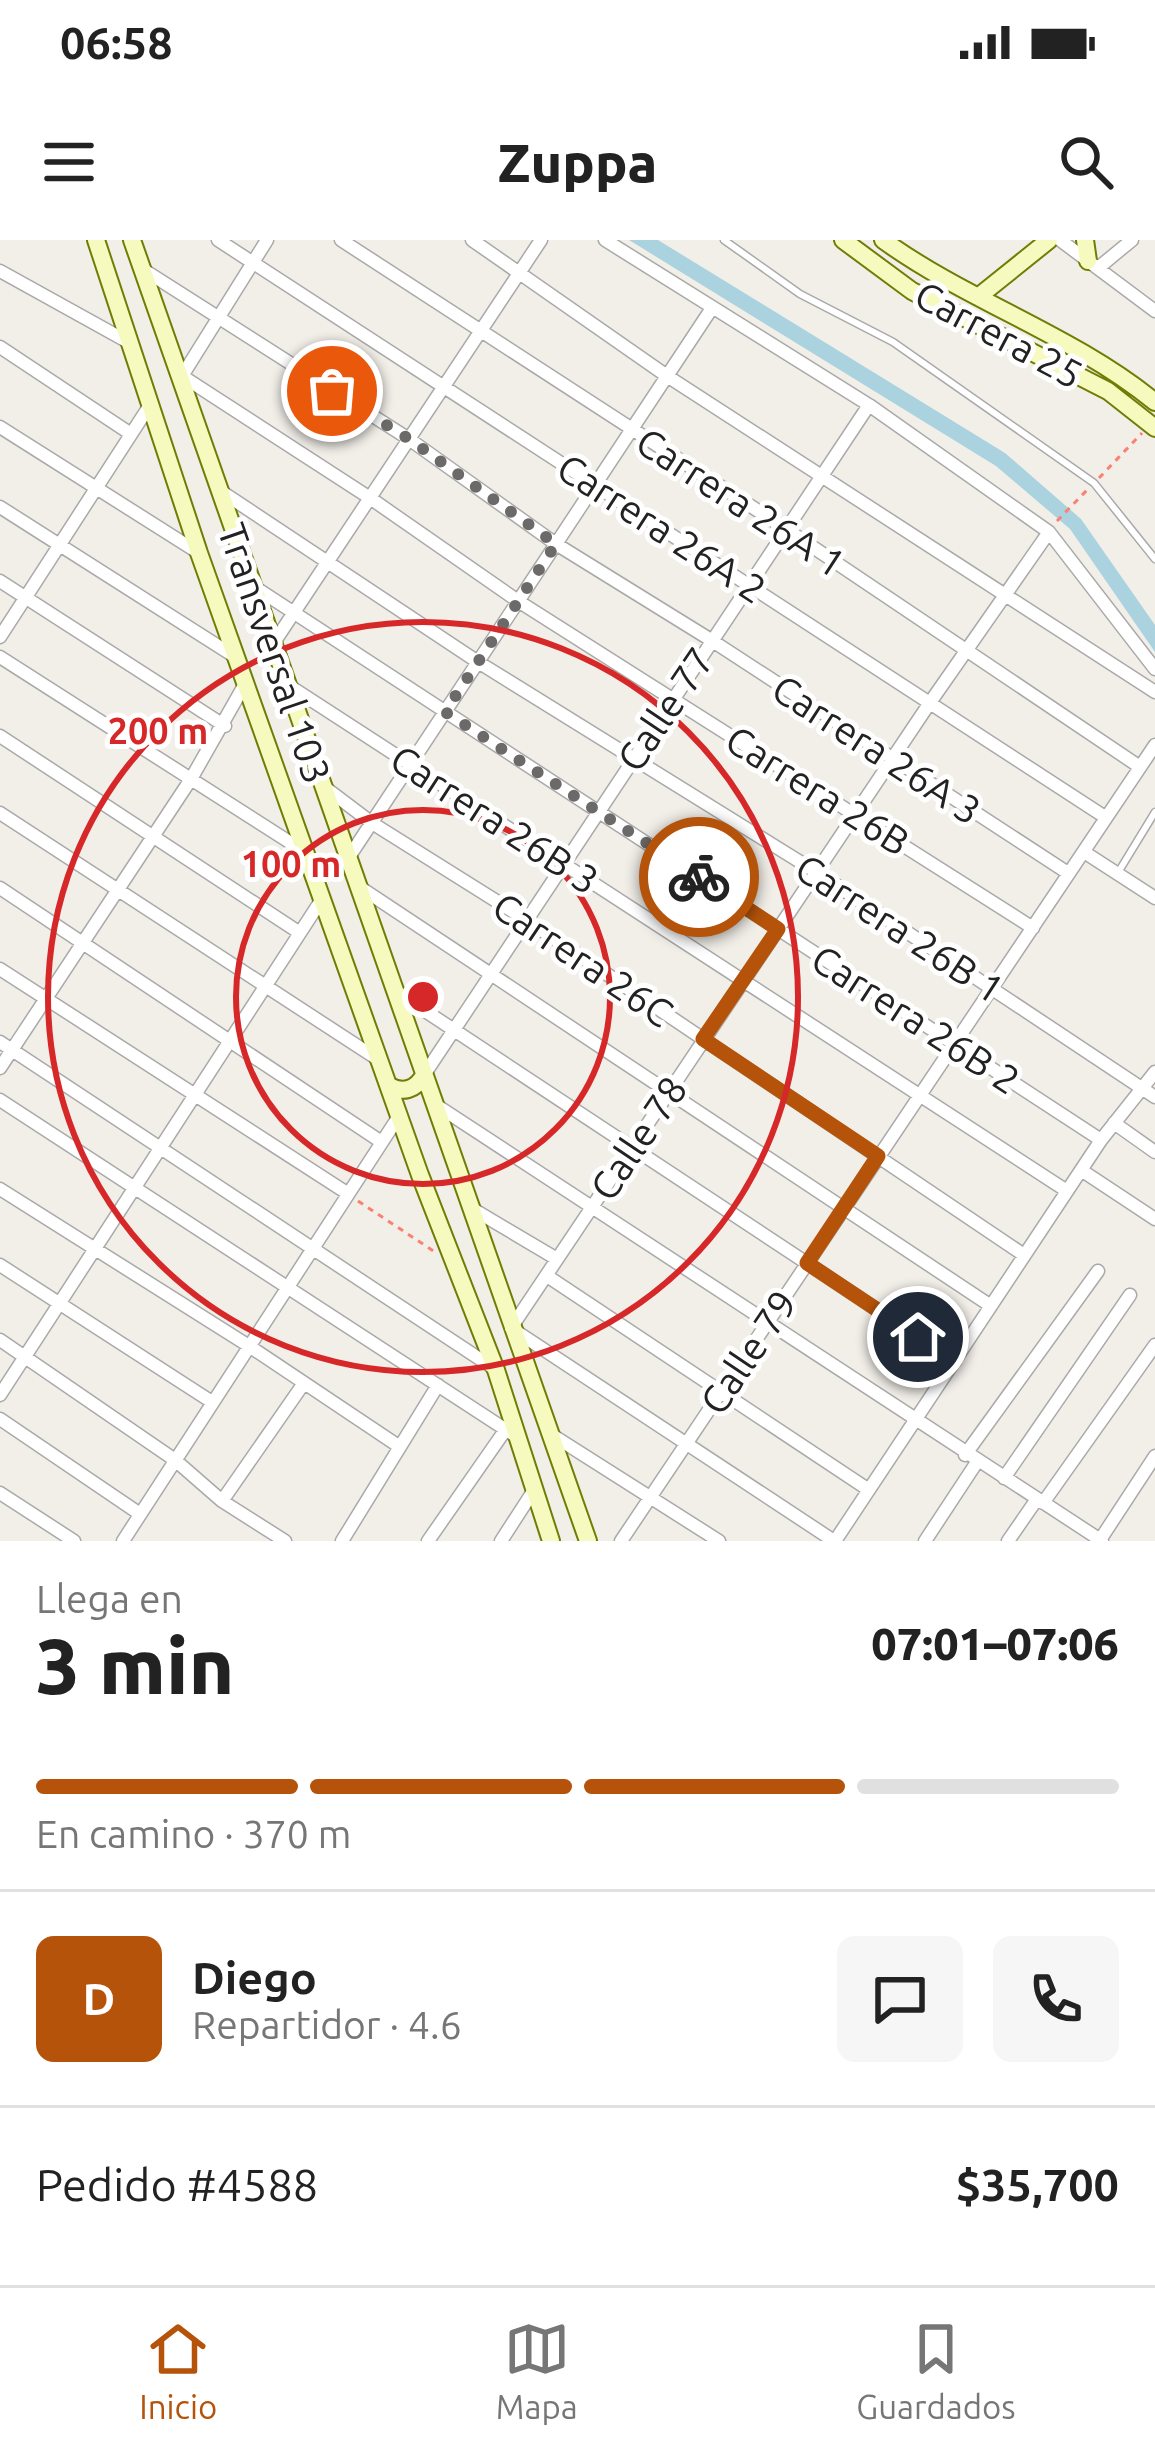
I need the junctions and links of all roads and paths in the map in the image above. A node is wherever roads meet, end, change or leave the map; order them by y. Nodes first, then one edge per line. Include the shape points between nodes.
1 (96, 240) edge
2 (132, 240) edge
3 (218, 240) edge
4 (267, 240) edge
5 (341, 240) edge
6 (472, 240) edge
7 (541, 240) edge
8 (605, 240) edge
9 (724, 240) edge
10 (843, 240) edge
11 (883, 240) edge
12 (1049, 240) edge
13 (1060, 240) edge
14 (1085, 240) edge
15 (1132, 240) edge
16 (254, 260) junction
17 (1093, 265) junction
18 (144, 270) junction
19 (0, 271) edge
20 (520, 271) junction
21 (1155, 292) edge
22 (978, 297) junction
23 (1149, 307) edge
24 (712, 308) junction
25 (217, 318) junction
26 (479, 332) junction
27 (130, 344) junction
28 (0, 347) edge
29 (182, 376) junction
30 (667, 376) junction
31 (444, 385) junction
32 (1155, 402) edge
33 (150, 405) junction
34 (869, 405) junction
35 (1153, 426) edge
36 (0, 427) edge
37 (631, 430) junction
38 (131, 434) junction
39 (409, 439) junction
40 (822, 474) junction
41 (1094, 483) junction
42 (595, 485) junction
43 (97, 488) junction
44 (218, 490) junction
45 (370, 498) junction
46 (0, 507) edge
47 (1053, 526) junction
48 (786, 529) junction
49 (556, 544) junction
50 (60, 545) junction
51 (199, 553) junction
52 (1155, 559) edge
53 (327, 562) junction
54 (0, 581) edge
55 (249, 584) junction
56 (748, 585) junction
57 (1005, 596) junction
58 (26, 598) junction
59 (518, 601) junction
60 (293, 612) junction
61 (0, 637) edge
62 (711, 640) junction
63 (272, 645) junction
64 (965, 651) junction
65 (0, 657) edge
66 (237, 658) junction
67 (478, 662) junction
68 (1155, 669) edge
69 (284, 682) junction
70 (246, 683) junction
71 (1155, 692) edge
72 (672, 699) junction
73 (929, 704) junction
74 (445, 712) junction
75 (224, 726) junction
76 (0, 736) edge
77 (1155, 745) edge
78 (632, 758) junction
79 (892, 760) junction
80 (410, 764) junction
81 (1140, 767) junction
82 (191, 779) junction
83 (321, 784) junction
84 (597, 811) junction
85 (1155, 812) edge
86 (0, 813) edge
87 (856, 813) junction
88 (1105, 817) junction
89 (371, 823) junction
90 (153, 837) junction
91 (305, 852) junction
92 (1084, 852) junction
93 (347, 860) junction
94 (562, 863) junction
95 (818, 873) junction
96 (1068, 873) junction
97 (1118, 874) junction
98 (355, 884) junction
99 (0, 888) edge
100 (117, 889) junction
101 (1155, 898) edge
102 (322, 899) junction
103 (525, 919) junction
104 (1033, 928) junction
105 (778, 929) junction
106 (300, 933) junction
107 (83, 942) junction
108 (0, 969) edge
109 (488, 973) junction
110 (744, 981) junction
111 (266, 986) junction
112 (992, 989) junction
113 (397, 993) junction
114 (44, 998) junction
115 (452, 1028) junction
116 (703, 1039) junction
117 (0, 1042) edge
118 (230, 1042) junction
119 (954, 1044) junction
120 (13, 1051) junction
121 (379, 1060) junction
122 (0, 1068) edge
123 (1155, 1072) edge
124 (424, 1075) junction
125 (388, 1085) junction
126 (1142, 1089) junction
127 (669, 1092) junction
128 (920, 1095) junction
129 (194, 1096) junction
130 (1155, 1097) edge
131 (0, 1100) edge
132 (434, 1104) junction
133 (399, 1116) junction
134 (1114, 1124) junction
135 (1101, 1140) junction
136 (380, 1141) junction
137 (632, 1147) junction
138 (160, 1148) junction
139 (1155, 1152) edge
140 (878, 1156) junction
141 (1081, 1170) junction
142 (135, 1188) junction
143 (0, 1189) edge
144 (1067, 1191) junction
145 (346, 1193) junction
146 (469, 1207) junction
147 (593, 1207) junction
148 (844, 1208) junction
149 (1155, 1219) edge
150 (311, 1248) junction
151 (95, 1249) junction
152 (1024, 1255) junction
153 (557, 1259) junction
154 (807, 1263) junction
155 (454, 1264) junction
156 (0, 1265) edge
157 (1099, 1271) dead end
158 (547, 1276) junction
159 (286, 1287) junction
160 (1130, 1295) dead end
161 (59, 1304) junction
162 (991, 1306) junction
163 (767, 1323) junction
164 (512, 1328) junction
165 (0, 1340) edge
166 (249, 1346) junction
167 (1155, 1346) edge
168 (25, 1357) junction
169 (955, 1361) junction
170 (496, 1370) junction
171 (304, 1383) junction
172 (438, 1385) junction
173 (722, 1390) junction
174 (0, 1395) edge
175 (212, 1402) junction
176 (0, 1419) edge
177 (916, 1420) junction
178 (510, 1432) junction
179 (548, 1432) junction
180 (687, 1443) junction
181 (400, 1447) junction
182 (1155, 1456) edge
183 (971, 1458) junction
184 (176, 1460) junction
185 (1004, 1478) junction
186 (533, 1490) junction
187 (869, 1490) junction
188 (0, 1493) edge
189 (651, 1496) junction
190 (222, 1501) junction
191 (1040, 1501) junction
192 (140, 1514) junction
193 (1095, 1539) edge
194 (74, 1541) edge
195 (123, 1541) edge
196 (285, 1541) edge
197 (342, 1541) edge
198 (428, 1541) edge
199 (501, 1541) edge
200 (551, 1541) edge
201 (588, 1541) edge
202 (621, 1541) edge
203 (719, 1541) edge
204 (835, 1541) edge
205 (925, 1541) edge
206 (1008, 1541) edge

1 - 27 street, Transversal 103
2 - 18 street, Transversal 103
3 - 16 street, Carrera 26A 2
4 - 16 street
5 - 26 street, Carrera 26A 1
6 - 20 street
7 - 20 street
8 - 24 street
9 - 41 lane via 800,294 893,343
10 - 35 street, Carrera 25 via 912,291 1108,391
11 - 22 street, Carrera 25
12 - 22 street
13 - 17 street
14 - 17 street
15 - 17 street
16 - 25 street
16 - 31 street, Carrera 26A 2
17 - 23 street
18 - 25 street, Carrera 26A 3
18 - 29 street, Transversal 103
19 - 27 street
20 - 26 street
20 - 30 street
21 - 23 street
22 - 32 street, Carrera 25 via 1115,369
24 - 30 street
24 - 34 street
25 - 29 street
25 - 39 street, Carrera 26A 3
26 - 31 street
26 - 37 street, Carrera 26A 1
27 - 33 street, Transversal 103
28 - 38 street
29 - 44 street, Transversal 103
29 - 45 street, Carrera 26B
30 - 37 street
30 - 40 street
31 - 39 street
31 - 42 street, Carrera 26A 2
33 - 38 street
33 - 51 street, Transversal 103
34 - 40 street, Calle 77
34 - 47 street
35 - 41 path
36 - 43 street
37 - 42 street
37 - 48 street, Carrera 26A 1
38 - 43 street
39 - 45 street
39 - 49 street, Carrera 26A 3
40 - 48 street, Calle 77
40 - 57 street
41 - 47 path
41 - 52 lane
42 - 49 street
42 - 56 street, Carrera 26A 2
43 - 50 street
43 - 51 street
44 - 53 street, Carrera 26B 1
44 - 55 street, Transversal 103
45 - 53 street
45 - 59 street, Carrera 26B
46 - 50 street
47 - 57 street, Calle 78
47 - 68 street
48 - 56 street, Calle 77
48 - 64 street, Carrera 26A 1
49 - 59 street
49 - 62 street, Carrera 26A 3
50 - 58 street
50 - 66 street
51 - 66 street, Transversal 103
53 - 60 street
53 - 67 street, Carrera 26B 1
54 - 58 street
55 - 60 street, Carrera 26B 2
55 - 63 street, Transversal 103
56 - 62 street, Calle 77
56 - 73 street, Carrera 26A 2
57 - 64 street, Calle 78
57 - 71 street
58 - 61 street
58 - 75 street
59 - 67 street
59 - 72 street, Carrera 26B
60 - 63 street
60 - 74 street, Carrera 26B 2
62 - 72 street, Calle 77
62 - 79 street, Carrera 26A 3
63 - 69 street, Transversal 103
64 - 73 street, Calle 78
64 - 81 street, Carrera 26A 1
65 - 82 street
66 - 70 street, Transversal 103
67 - 74 street
67 - 78 street, Carrera 26B 1
69 - 80 street, Carrera 26B 3
69 - 83 street, Transversal 103
70 - 75 street
70 - 91 street, Transversal 103
72 - 78 street, Calle 77
72 - 87 street, Carrera 26B
73 - 79 street, Calle 78
73 - 88 street, Carrera 26A 2
74 - 80 street
74 - 84 street, Carrera 26B 2
75 - 82 street
76 - 90 street
77 - 81 street, Calle 79
78 - 84 street, Calle 77
78 - 95 street, Carrera 26B 1
79 - 87 street, Calle 78
79 - 96 street, Carrera 26A 3
80 - 89 street
80 - 94 street, Carrera 26B 3
81 - 88 street, Calle 79
82 - 90 street
82 - 91 street
83 - 89 street, Carrera 26C
83 - 93 street, Transversal 103
84 - 94 street, Calle 77
84 - 105 street, Carrera 26B 2
85 - 97 lane
86 - 100 street
87 - 95 street, Calle 78
87 - 104 street, Carrera 26B
88 - 92 street, Calle 79
89 - 93 street
89 - 103 street, Carrera 26C
90 - 100 street
90 - 106 street
91 - 102 street, Transversal 103
92 - 96 street, Calle 79
92 - 97 street
93 - 98 street, Transversal 103
94 - 103 street, Calle 77
94 - 110 street, Carrera 26B 3
95 - 105 street, Calle 78
95 - 112 street, Carrera 26B 1
96 - 104 street, Calle 79
97 - 101 street
98 - 109 street
98 - 113 street, Transversal 103
99 - 107 street
100 - 107 street
100 - 111 street
102 - 106 street
102 - 121 street, Transversal 103
103 - 109 street, Calle 77
103 - 116 street, Carrera 26C
104 - 112 street, Calle 79
105 - 110 street, Calle 78
105 - 119 street, Carrera 26B 2
106 - 111 street
107 - 114 street
107 - 118 street
108 - 114 street
109 - 115 street, Calle 77
109 - 127 street
110 - 116 street, Calle 78
110 - 128 street, Carrera 26B 3
111 - 118 street
111 - 121 street
112 - 119 street, Calle 79
112 - 126 street, Carrera 26B 1
113 - 115 street
113 - 124 street, Transversal 103
114 - 120 street
114 - 129 street
115 - 124 street, Calle 77
115 - 137 street
116 - 127 street, Calle 78
116 - 140 street, Carrera 26C
117 - 120 street
118 - 129 street
118 - 136 street
119 - 128 street, Calle 79
119 - 135 street, Carrera 26B 2
120 - 122 street
120 - 138 street
121 - 125 street, Transversal 103
123 - 126 street
124 - 125 street via 406,1090
124 - 132 street, Transversal 103
125 - 133 street, Transversal 103
126 - 130 street, Carrera 26B 1
126 - 134 street
127 - 137 street, Calle 78
127 - 148 street
128 - 140 street, Calle 79
128 - 144 street, Carrera 26B 3
129 - 138 street
129 - 145 street
131 - 142 street
132 - 133 street via 418,1101
132 - 146 street, Transversal 103
132 - 147 street
133 - 136 street
133 - 155 street, Transversal 103
134 - 135 street
134 - 139 street
135 - 141 street
136 - 145 street
137 - 147 street, Calle 78
137 - 154 street
138 - 142 street
138 - 150 street
140 - 148 street, Calle 79
140 - 152 street, Carrera 26C
141 - 144 street
141 - 149 street
142 - 151 street
142 - 159 street
143 - 151 street
144 - 152 street
145 - 150 street
145 - 155 path
146 - 153 street
146 - 164 street, Transversal 103
147 - 153 street, Calle 78
147 - 163 street
148 - 154 street, Calle 79
148 - 162 street
150 - 159 street
150 - 170 street
151 - 161 street
151 - 166 street
152 - 162 street
153 - 158 street, Calle 78
154 - 163 street, Calle 79
154 - 169 street
155 - 170 street, Transversal 103
156 - 161 street
157 - 183 street
158 - 164 street, Calle 78
158 - 173 street
159 - 166 street
159 - 172 street
160 - 185 street
161 - 168 street
161 - 175 street
162 - 169 street
163 - 173 street, Calle 79
163 - 177 street
164 - 179 street, Transversal 103
164 - 180 street
165 - 168 street
166 - 171 street
166 - 175 street
167 - 191 street
168 - 174 street
168 - 184 street
169 - 177 street
170 - 178 street, Transversal 103
171 - 181 street
171 - 190 street
172 - 178 street
172 - 181 street
173 - 180 street, Calle 79
173 - 187 street
175 - 184 street
176 - 192 street
177 - 183 street
177 - 187 street
178 - 186 street, Transversal 103
178 - 198 street
179 - 189 street
179 - 201 street, Transversal 103
180 - 189 street, Calle 79
180 - 204 street
181 - 197 street
182 - 193 street
183 - 185 street
183 - 205 street
184 - 190 street
184 - 192 street
185 - 191 street
186 - 199 street
186 - 200 street, Transversal 103
187 - 204 street
188 - 194 street
189 - 202 street, Calle 79
189 - 203 street
190 - 196 street
191 - 193 street
191 - 206 street
192 - 195 street

